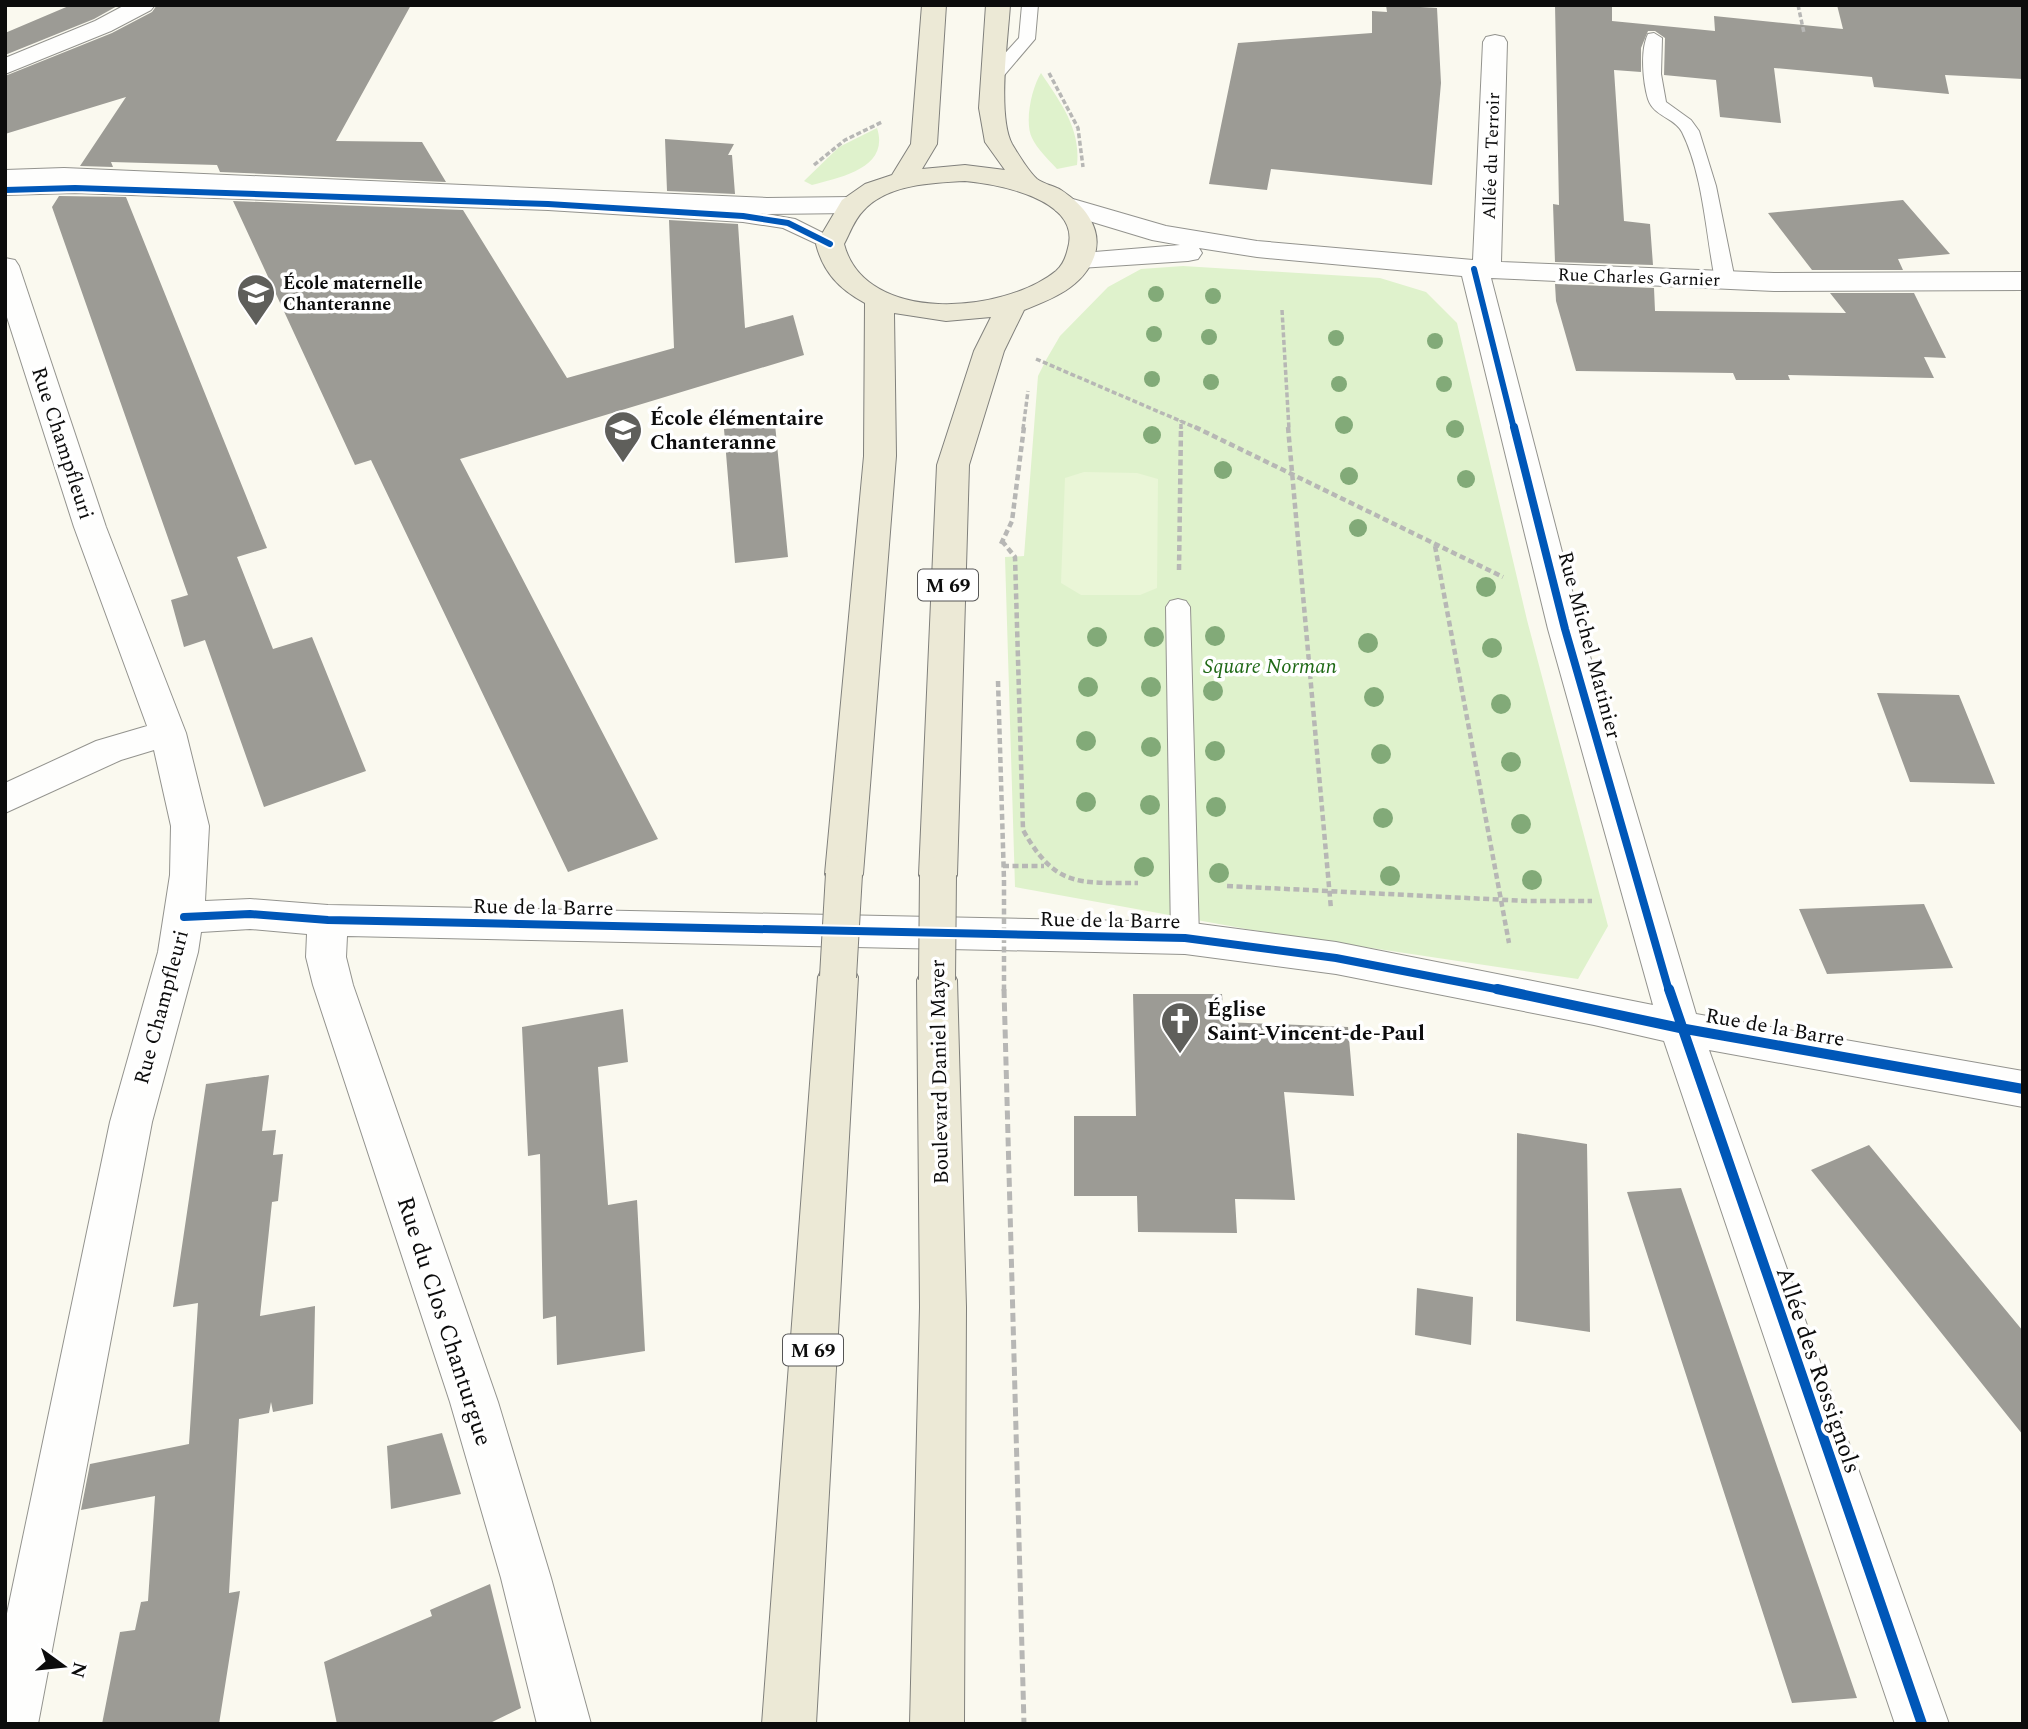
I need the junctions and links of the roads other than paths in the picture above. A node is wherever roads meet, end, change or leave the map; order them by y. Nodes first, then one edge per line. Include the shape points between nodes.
1 (143, 5) edge
2 (934, 5) edge
3 (998, 5) edge
4 (1030, 5) edge
5 (1654, 38) dead end
6 (1495, 42) dead end
7 (5, 67) edge
8 (995, 75) junction
9 (5, 178) edge
10 (902, 180) junction
11 (1027, 183) junction
12 (5, 190) edge
13 (852, 205) junction
14 (1066, 205) junction
15 (830, 244) junction
16 (1257, 249) junction
17 (1080, 260) junction
18 (5, 266) edge
19 (1481, 269) junction
20 (1725, 280) junction
21 (2023, 281) edge
22 (879, 299) junction
23 (1010, 306) junction
24 (1178, 607) road end
25 (168, 733) junction
26 (5, 799) edge
27 (184, 917) junction
28 (328, 920) junction
29 (1185, 938) junction
30 (1680, 1028) junction
31 (2023, 1089) edge
32 (11, 1724) edge
33 (564, 1724) edge
34 (789, 1724) edge
35 (937, 1724) edge
36 (1922, 1724) edge

1 - 7 street
2 - 10 main road via 924,144
3 - 8 main road
4 - 8 lane via 1027,39
5 - 20 lane via 1655,95 1661,108 1690,130
6 - 19 street, Allée du Terroir
8 - 11 main road via 992,108 998,142
9 - 13 street via 64,176 802,207
10 - 11 main road via 965,173
10 - 13 main road
11 - 14 main road
12 - 15 lane via 89,188 548,204 743,216 788,223
13 - 15 main road
14 - 16 street, Rue Charles Garnier via 1162,234
14 - 17 main road via 1080,222 1084,241
15 - 22 main road via 835,263 852,283
16 - 17 street, Rue Charles Garnier
16 - 19 street, Rue Charles Garnier
17 - 23 main road via 1049,290
18 - 25 street, Rue Champfleuri via 90,527
19 - 20 street, Rue Charles Garnier
19 - 30 street, Rue Michel Matinier via 1565,629
20 - 21 street, Rue Charles Garnier
22 - 23 main road via 951,313
22 - 34 main road, M 69, bridge via 880,456 844,874
23 - 35 main road, Boulevard Daniel Mayer / M 69, bridge via 989,351 953,465 938,876 943,1307
24 - 29 lane
25 - 26 street via 109,750
25 - 27 street, Rue Champfleuri via 190,826
27 - 28 street, Rue de la Barre via 250,914
27 - 32 street, Rue Champfleuri via 131,1122
28 - 29 street, Rue de la Barre
28 - 33 street, Rue du Clos Chanturgue via 326,957 332,985 474,1402
29 - 30 street, Rue de la Barre via 1336,958
30 - 31 street, Rue de la Barre
30 - 36 street, Allée des Rossignols

